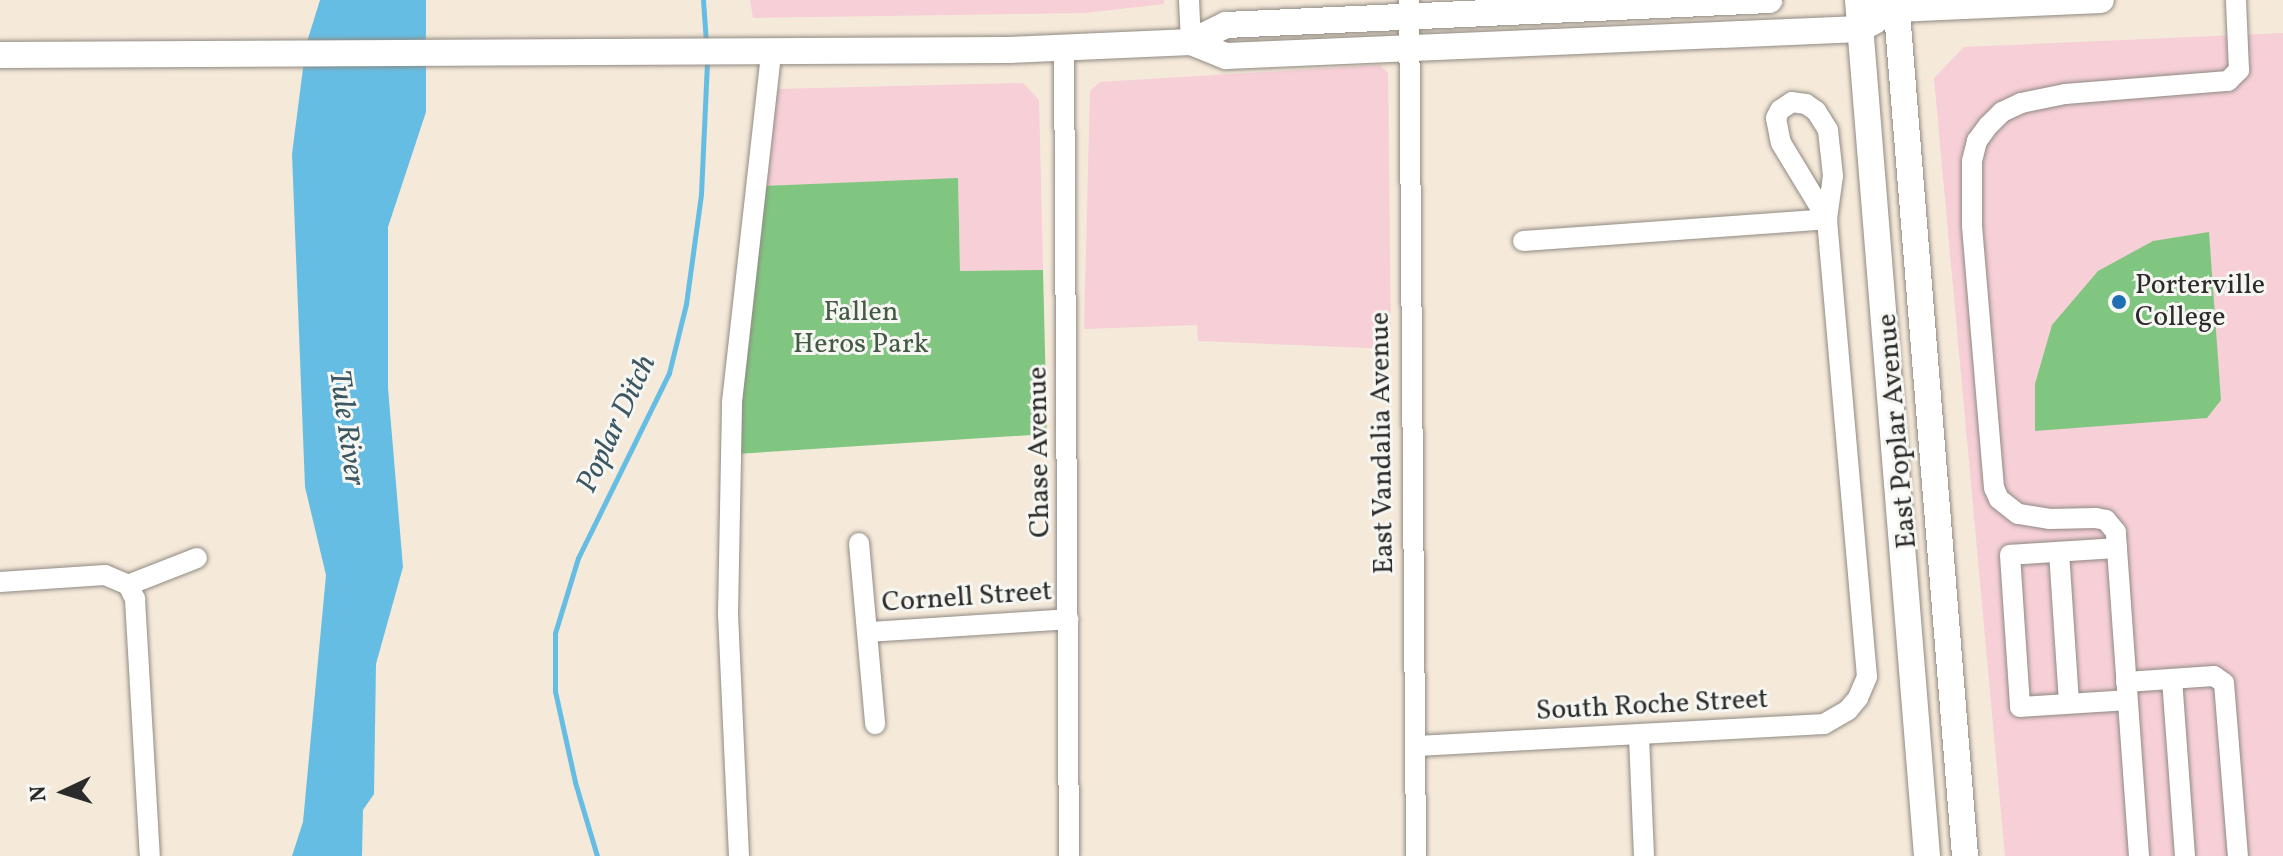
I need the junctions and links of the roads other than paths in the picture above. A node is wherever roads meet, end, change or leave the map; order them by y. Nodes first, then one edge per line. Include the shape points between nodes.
1 (1189, 0) edge
2 (1769, 0) edge
3 (1858, 0) edge
4 (1870, 0) edge
5 (2101, 0) edge
6 (2236, 0) edge
7 (1694, 2) edge
8 (1896, 4) edge
9 (1409, 22) edge
10 (1860, 29) junction
11 (1191, 42) junction
12 (1064, 47) junction
13 (759, 52) junction
14 (0, 55) edge
15 (1827, 219) junction
16 (1523, 241) dead end
17 (859, 543) dead end
18 (2117, 548) junction
19 (2059, 552) junction
20 (197, 558) dead end
21 (0, 582) edge
22 (132, 592) junction
23 (1069, 619) junction
24 (869, 632) junction
25 (1867, 677) joint
26 (2172, 679) junction
27 (2126, 691) junction
28 (2069, 702) junction
29 (875, 724) dead end
30 (1639, 737) junction
31 (1417, 746) junction
32 (150, 856) edge
33 (739, 856) edge
34 (1069, 856) edge
35 (1416, 856) edge
36 (1644, 856) edge
37 (1927, 856) edge
38 (1965, 856) edge
39 (2139, 856) edge
40 (2185, 856) edge
41 (2238, 856) edge

1 - 11 street
2 - 7 main road
3 - 10 main road, East Poplar Avenue
4 - 8 main road
5 - 8 main road
6 - 18 street via 2239,70 2228,81 2065,94 2021,103 1988,126 1972,161 1971,211 1994,488 2018,514 2106,520 2116,532
7 - 9 main road
8 - 10 main road
8 - 38 main road, East Poplar Avenue
9 - 10 main road
9 - 11 main road via 1226,56
9 - 31 street, East Vandalia Avenue
10 - 37 main road, East Poplar Avenue
11 - 12 main road
12 - 13 main road
12 - 23 street, Chase Avenue
13 - 14 main road
13 - 33 street via 732,402 728,614
15 - 15 street, East Poplar Avenue via 1781,143 1776,118 1792,102 1810,106 1828,130 1833,176
15 - 16 street
15 - 25 street, East Poplar Avenue
17 - 24 street
18 - 19 street
18 - 27 street
19 - 28 street
19 - 28 street via 2010,555 2020,707
20 - 22 street
21 - 22 street via 105,575
22 - 32 street
23 - 24 street, Cornell Street
23 - 34 street, Chase Avenue
24 - 29 street
25 - 30 street, South Roche Street via 1848,710 1824,724
26 - 27 street
26 - 40 street
26 - 41 street via 2214,676 2227,691
27 - 28 street
27 - 39 street
30 - 31 street, South Roche Street
30 - 36 street
31 - 35 street, East Vandalia Avenue

